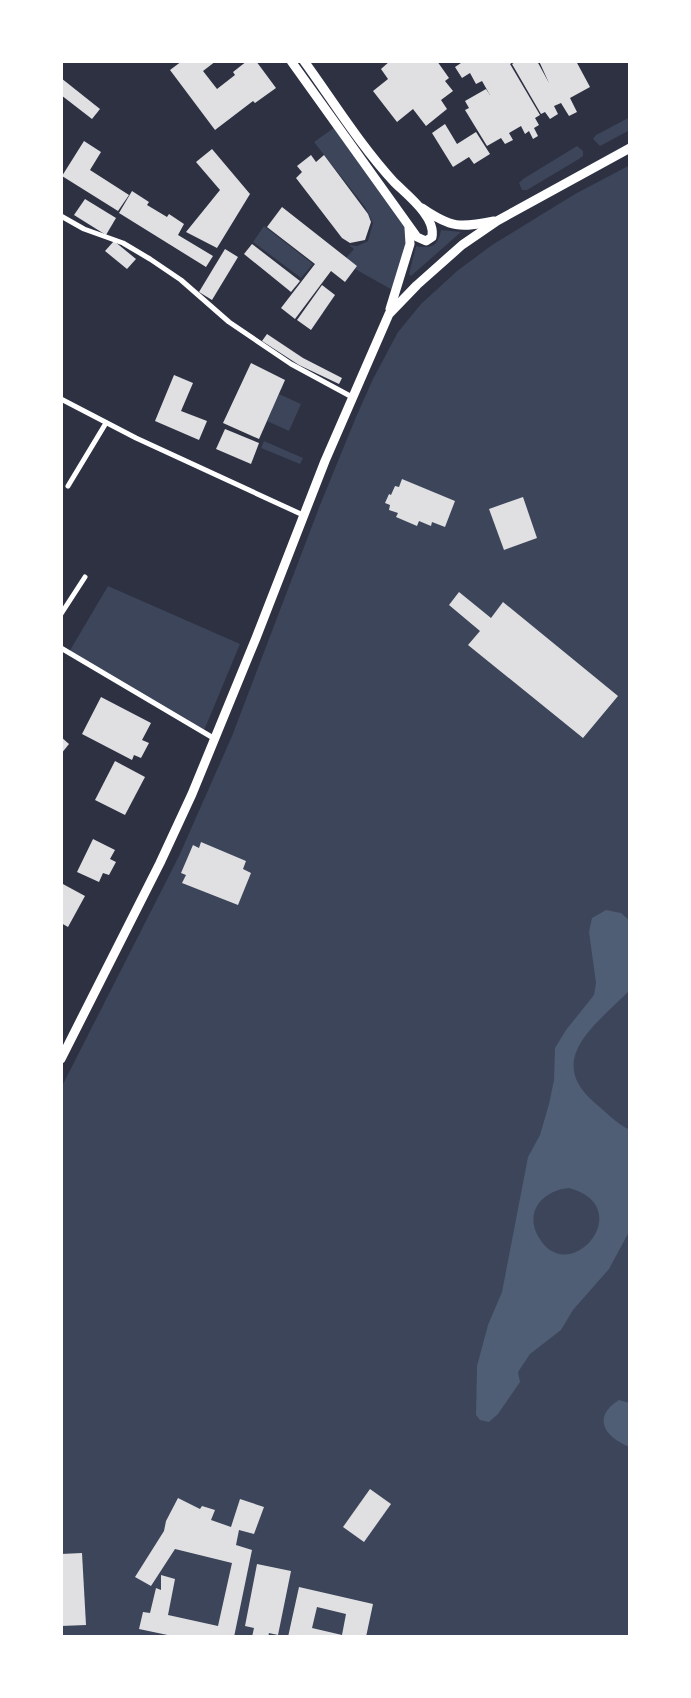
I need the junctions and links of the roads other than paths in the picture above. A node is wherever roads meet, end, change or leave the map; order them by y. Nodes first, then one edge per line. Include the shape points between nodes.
1 (291, 61) edge
2 (304, 61) edge
3 (630, 148) edge
4 (418, 205) junction
5 (61, 216) edge
6 (497, 221) junction
7 (408, 226) junction
8 (389, 314) junction
9 (352, 397) junction
10 (61, 399) edge
11 (106, 424) junction
12 (68, 486) dead end
13 (303, 515) junction
14 (85, 577) dead end
15 (61, 614) edge
16 (61, 649) edge
17 (215, 739) junction
18 (61, 1059) edge

1 - 7 main road
2 - 4 main road via 375,159
3 - 6 main road
4 - 6 main road via 453,225
4 - 7 main road via 431,225 432,237 422,240
5 - 9 street via 150,259 229,322 291,364
6 - 8 main road via 462,245
7 - 8 main road via 410,244
8 - 9 main road
9 - 13 main road
10 - 11 street
11 - 12 street
11 - 13 street
13 - 17 main road
14 - 15 street
16 - 17 street
17 - 18 main road via 166,851

